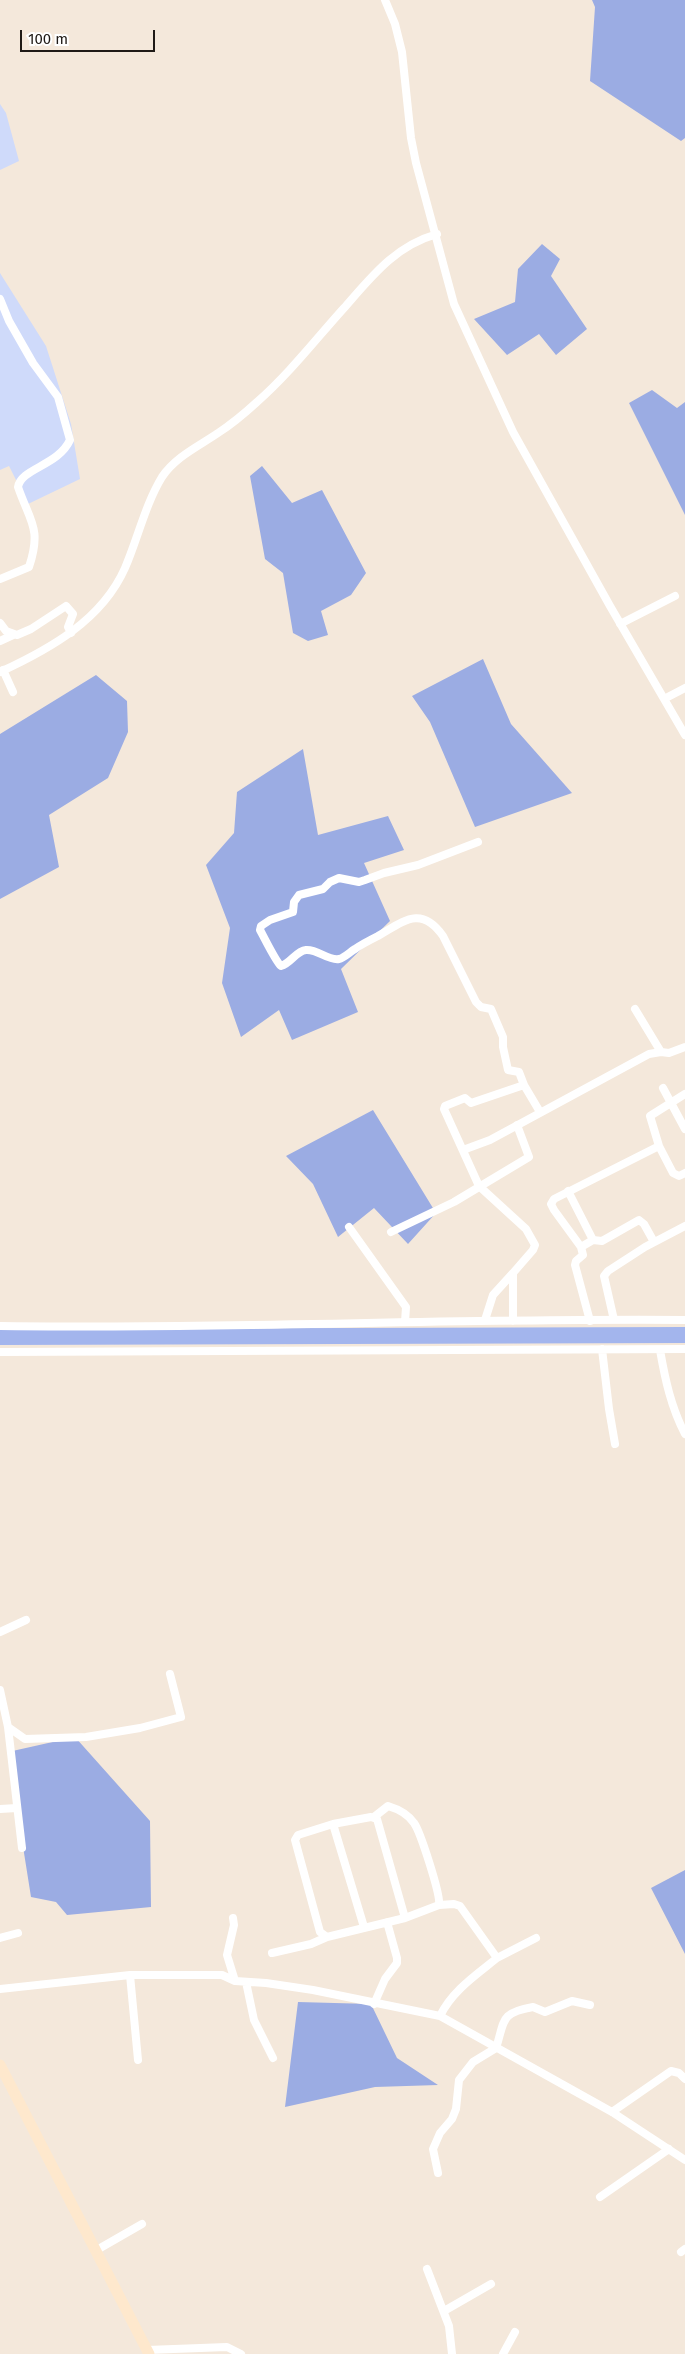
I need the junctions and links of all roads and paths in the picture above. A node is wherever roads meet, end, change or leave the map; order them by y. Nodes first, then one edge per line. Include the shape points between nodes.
1 (385, 0) edge
2 (437, 234) junction
3 (0, 299) edge
4 (0, 578) edge
5 (675, 596) dead end
6 (0, 623) edge
7 (620, 624) junction
8 (71, 633) junction
9 (13, 635) junction
10 (0, 641) edge
11 (2, 671) edge
12 (685, 688) edge
13 (12, 692) dead end
14 (664, 699) junction
15 (685, 735) edge
16 (478, 842) dead end
17 (635, 1009) dead end
18 (685, 1046) edge
19 (660, 1052) junction
20 (524, 1085) junction
21 (663, 1088) dead end
22 (685, 1094) edge
23 (670, 1102) junction
24 (540, 1112) junction
25 (517, 1125) junction
26 (685, 1129) edge
27 (659, 1146) junction
28 (463, 1150) junction
29 (685, 1173) edge
30 (479, 1186) junction
31 (568, 1191) junction
32 (685, 1226) edge
33 (349, 1227) dead end
34 (391, 1232) dead end
35 (594, 1240) junction
36 (654, 1242) junction
37 (581, 1247) junction
38 (513, 1273) junction
39 (485, 1320) junction
40 (614, 1320) junction
41 (685, 1320) edge
42 (514, 1321) junction
43 (590, 1321) junction
44 (406, 1322) junction
45 (0, 1326) edge
46 (602, 1349) junction
47 (685, 1349) edge
48 (660, 1350) junction
49 (0, 1352) edge
50 (685, 1434) edge
51 (615, 1444) dead end
52 (26, 1620) dead end
53 (0, 1632) edge
54 (170, 1674) dead end
55 (0, 1690) edge
56 (8, 1727) junction
57 (17, 1808) junction
58 (0, 1809) edge
59 (374, 1817) junction
60 (333, 1824) junction
61 (22, 1848) dead end
62 (440, 1904) junction
63 (233, 1918) dead end
64 (405, 1918) junction
65 (387, 1922) junction
66 (364, 1927) junction
67 (18, 1933) dead end
68 (327, 1937) junction
69 (0, 1938) edge
70 (536, 1938) dead end
71 (272, 1953) dead end
72 (497, 1958) junction
73 (130, 1975) junction
74 (235, 1981) junction
75 (246, 1982) junction
76 (0, 1989) edge
77 (374, 2004) junction
78 (590, 2005) dead end
79 (440, 2016) junction
80 (496, 2048) junction
81 (273, 2058) dead end
82 (138, 2060) dead end
83 (0, 2065) edge
84 (685, 2079) edge
85 (612, 2112) junction
86 (669, 2149) junction
87 (685, 2160) edge
88 (438, 2173) dead end
89 (600, 2197) dead end
90 (142, 2224) dead end
91 (95, 2251) junction
92 (427, 2268) dead end
93 (491, 2284) dead end
94 (444, 2311) junction
95 (515, 2332) dead end
96 (148, 2352) edge
97 (241, 2354) edge
98 (452, 2354) edge
99 (503, 2354) edge

1 - 2 street via 402,52 411,138
2 - 7 street via 454,304 473,348 513,432
2 - 8 street via 419,239 388,259 258,401 173,464 152,499 113,592
3 - 4 street via 33,363 58,397 70,440 57,458 24,474 18,482 36,536 28,567
5 - 7 street
6 - 9 street via 6,632
7 - 14 street
8 - 9 street via 68,627 74,614 65,606 31,629
8 - 11 street via 48,649
9 - 10 street
11 - 13 street
12 - 14 street
14 - 15 street
16 - 20 street via 418,865 359,882 339,878 323,889 299,895 293,912 270,920 260,930 280,966 303,950 341,959 397,923 416,917 428,919 443,936 476,1002 491,1009 503,1037 508,1070 519,1072
17 - 19 street
18 - 19 street via 669,1053
19 - 24 street via 649,1054
20 - 24 street
20 - 28 street via 471,1103 465,1098 445,1106
21 - 23 street
22 - 23 street
23 - 26 street
23 - 27 street via 650,1116
24 - 25 street
25 - 28 street
25 - 30 street via 529,1157
27 - 29 street via 673,1173 679,1176
27 - 31 street
28 - 30 street
30 - 34 street via 454,1202
30 - 38 street via 526,1229 535,1245
31 - 35 street
31 - 37 street via 551,1204
32 - 36 street
33 - 44 street via 406,1307
35 - 36 street via 602,1241 638,1220
35 - 37 street
36 - 40 street via 604,1276
37 - 43 street via 583,1255 575,1265
38 - 39 street via 493,1295
38 - 42 street
39 - 42 street
39 - 44 street
40 - 41 street
40 - 43 street
42 - 43 street
44 - 45 street via 260,1326
46 - 48 street
46 - 49 street
46 - 51 street
47 - 48 street
48 - 50 street via 665,1384
52 - 53 street
54 - 56 street via 181,1717 178,1719 86,1737 47,1739 25,1739
55 - 56 street
56 - 57 street
57 - 58 street
57 - 61 street
59 - 60 street
59 - 62 street via 388,1806 413,1820
59 - 64 street
60 - 66 street
60 - 68 street via 298,1835 295,1840 320,1932
62 - 64 street
62 - 72 street via 460,1906
63 - 74 street via 227,1955
64 - 65 street
65 - 66 street
65 - 77 street via 397,1958
66 - 68 street
67 - 69 street
68 - 71 street
70 - 72 street
72 - 79 street via 467,1982 446,2004
73 - 74 street via 222,1975
73 - 76 street
73 - 82 street
74 - 75 street
75 - 77 street via 313,1990
75 - 81 street via 254,2020
77 - 79 street
78 - 80 street via 572,2001 550,2012 533,2007 512,2014 502,2021
79 - 80 street
80 - 85 street
80 - 88 street via 473,2062 459,2080 454,2114 433,2149
83 - 91 main road
84 - 85 street via 671,2071
85 - 86 street
86 - 87 street
86 - 89 street
90 - 91 street
91 - 96 main road
92 - 94 street
93 - 94 street
94 - 98 street
95 - 99 street
96 - 97 street via 228,2347

